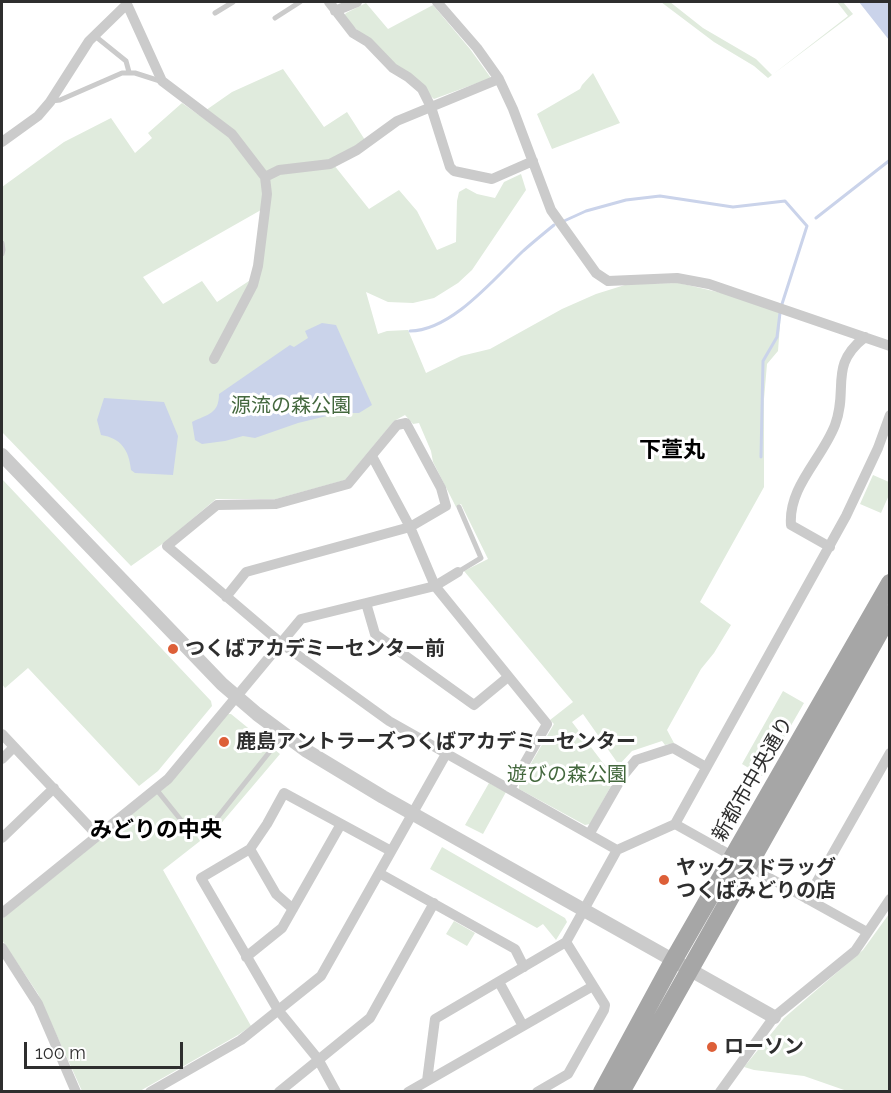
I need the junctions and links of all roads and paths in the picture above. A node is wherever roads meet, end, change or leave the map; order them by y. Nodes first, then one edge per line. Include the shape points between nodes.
1 (233, 2) edge
2 (300, 2) edge
3 (328, 2) edge
4 (357, 2) edge
5 (436, 2) edge
6 (127, 3) edge
7 (335, 11) junction
8 (215, 13) dead end
9 (274, 18) dead end
10 (95, 36) junction
11 (129, 72) junction
12 (499, 79) junction
13 (162, 81) junction
14 (50, 102) junction
15 (431, 107) junction
16 (2, 142) edge
17 (532, 161) junction
18 (265, 177) junction
19 (2, 243) edge
20 (2, 254) edge
21 (865, 337) junction
22 (890, 346) edge
23 (214, 359) dead end
24 (890, 415) edge
25 (2, 455) edge
26 (372, 456) junction
27 (459, 507) dead end
28 (410, 526) junction
29 (830, 547) junction
30 (458, 572) joint
31 (890, 583) edge
32 (435, 585) junction
33 (226, 597) junction
34 (366, 603) junction
35 (890, 614) edge
36 (280, 643) junction
37 (508, 677) junction
38 (236, 696) junction
39 (2, 734) edge
40 (284, 734) junction
41 (15, 747) junction
42 (890, 753) edge
43 (446, 754) junction
44 (2, 759) edge
45 (706, 767) junction
46 (54, 788) junction
47 (156, 789) junction
48 (510, 789) junction
49 (412, 813) junction
50 (341, 824) junction
51 (675, 824) junction
52 (590, 833) junction
53 (98, 836) junction
54 (2, 838) edge
55 (250, 849) junction
56 (617, 850) junction
57 (391, 851) junction
58 (741, 861) junction
59 (379, 873) junction
60 (807, 899) junction
61 (890, 899) edge
62 (434, 903) junction
63 (293, 909) junction
64 (584, 910) junction
65 (2, 913) edge
66 (867, 932) junction
67 (566, 942) junction
68 (2, 948) edge
69 (246, 957) junction
70 (681, 965) junction
71 (524, 967) junction
72 (499, 982) junction
73 (593, 986) junction
74 (278, 1010) junction
75 (774, 1017) junction
76 (523, 1026) junction
77 (318, 1059) junction
78 (427, 1081) junction
79 (76, 1092) edge
80 (150, 1092) edge
81 (279, 1092) edge
82 (336, 1092) edge
83 (408, 1092) edge
84 (537, 1092) edge
85 (602, 1092) edge
86 (621, 1092) edge
87 (720, 1092) edge

1 - 8 lane
2 - 9 lane
3 - 7 street
4 - 7 street
5 - 12 street
6 - 10 street
6 - 13 street
7 - 15 street via 353,33 422,89
10 - 11 lane via 126,61
10 - 14 street
11 - 13 lane
11 - 14 lane
12 - 15 street
12 - 17 street
13 - 18 street via 232,134
14 - 16 street via 31,123
15 - 17 street via 446,158 454,171 492,179
15 - 18 street via 397,121 330,164 279,170
17 - 21 street via 550,210 602,278 695,281
18 - 23 street via 267,194 253,285
19 - 20 lane
21 - 22 street
21 - 29 street via 846,356 836,422 795,495 790,519 791,525
24 - 29 street
25 - 38 street
26 - 28 street
26 - 28 street via 397,425 406,423 441,488 446,506
26 - 33 street via 348,484 276,504 218,505 167,546
27 - 30 lane via 480,558
28 - 32 street
28 - 33 street via 246,572
29 - 45 street
30 - 32 street
31 - 58 main road, 新都市中央通り
32 - 34 street
32 - 37 street
33 - 36 street
34 - 36 street via 301,619
34 - 37 street via 375,634 474,705
35 - 58 main road, 新都市中央通り
36 - 38 street
36 - 43 street via 389,721
37 - 48 street via 547,724
38 - 40 street
38 - 47 street
39 - 41 street
40 - 47 lane via 213,823 189,830
40 - 49 street
41 - 44 street
41 - 46 street
42 - 60 street
43 - 48 street
43 - 49 street
45 - 51 street
45 - 52 street via 673,748 636,760
46 - 53 street
46 - 54 street
47 - 53 street
48 - 52 street
49 - 57 street
49 - 64 street
50 - 55 street via 284,793
50 - 57 street
50 - 63 street
51 - 56 street
51 - 58 street
52 - 56 street
53 - 65 street
55 - 63 street via 276,894
55 - 69 street via 201,878
56 - 64 street
57 - 59 street
58 - 60 street
58 - 70 main road, 新都市中央通り
59 - 62 street
59 - 74 street via 321,976
60 - 66 street
61 - 66 street
62 - 71 street via 515,950
62 - 77 street via 370,1018
63 - 69 street via 282,928
64 - 67 street
64 - 70 street
66 - 75 street via 855,951
67 - 71 street
67 - 73 street
68 - 79 street via 38,1004
69 - 74 street
70 - 75 street
70 - 85 main road, 新都市中央通り
70 - 86 main road, 新都市中央通り
71 - 72 street
72 - 76 street
72 - 78 street via 435,1019
73 - 76 street
73 - 84 street via 604,1010 568,1074
74 - 77 street
74 - 80 street via 241,1040
75 - 87 street
76 - 78 street
77 - 81 street
77 - 82 street
78 - 83 street

